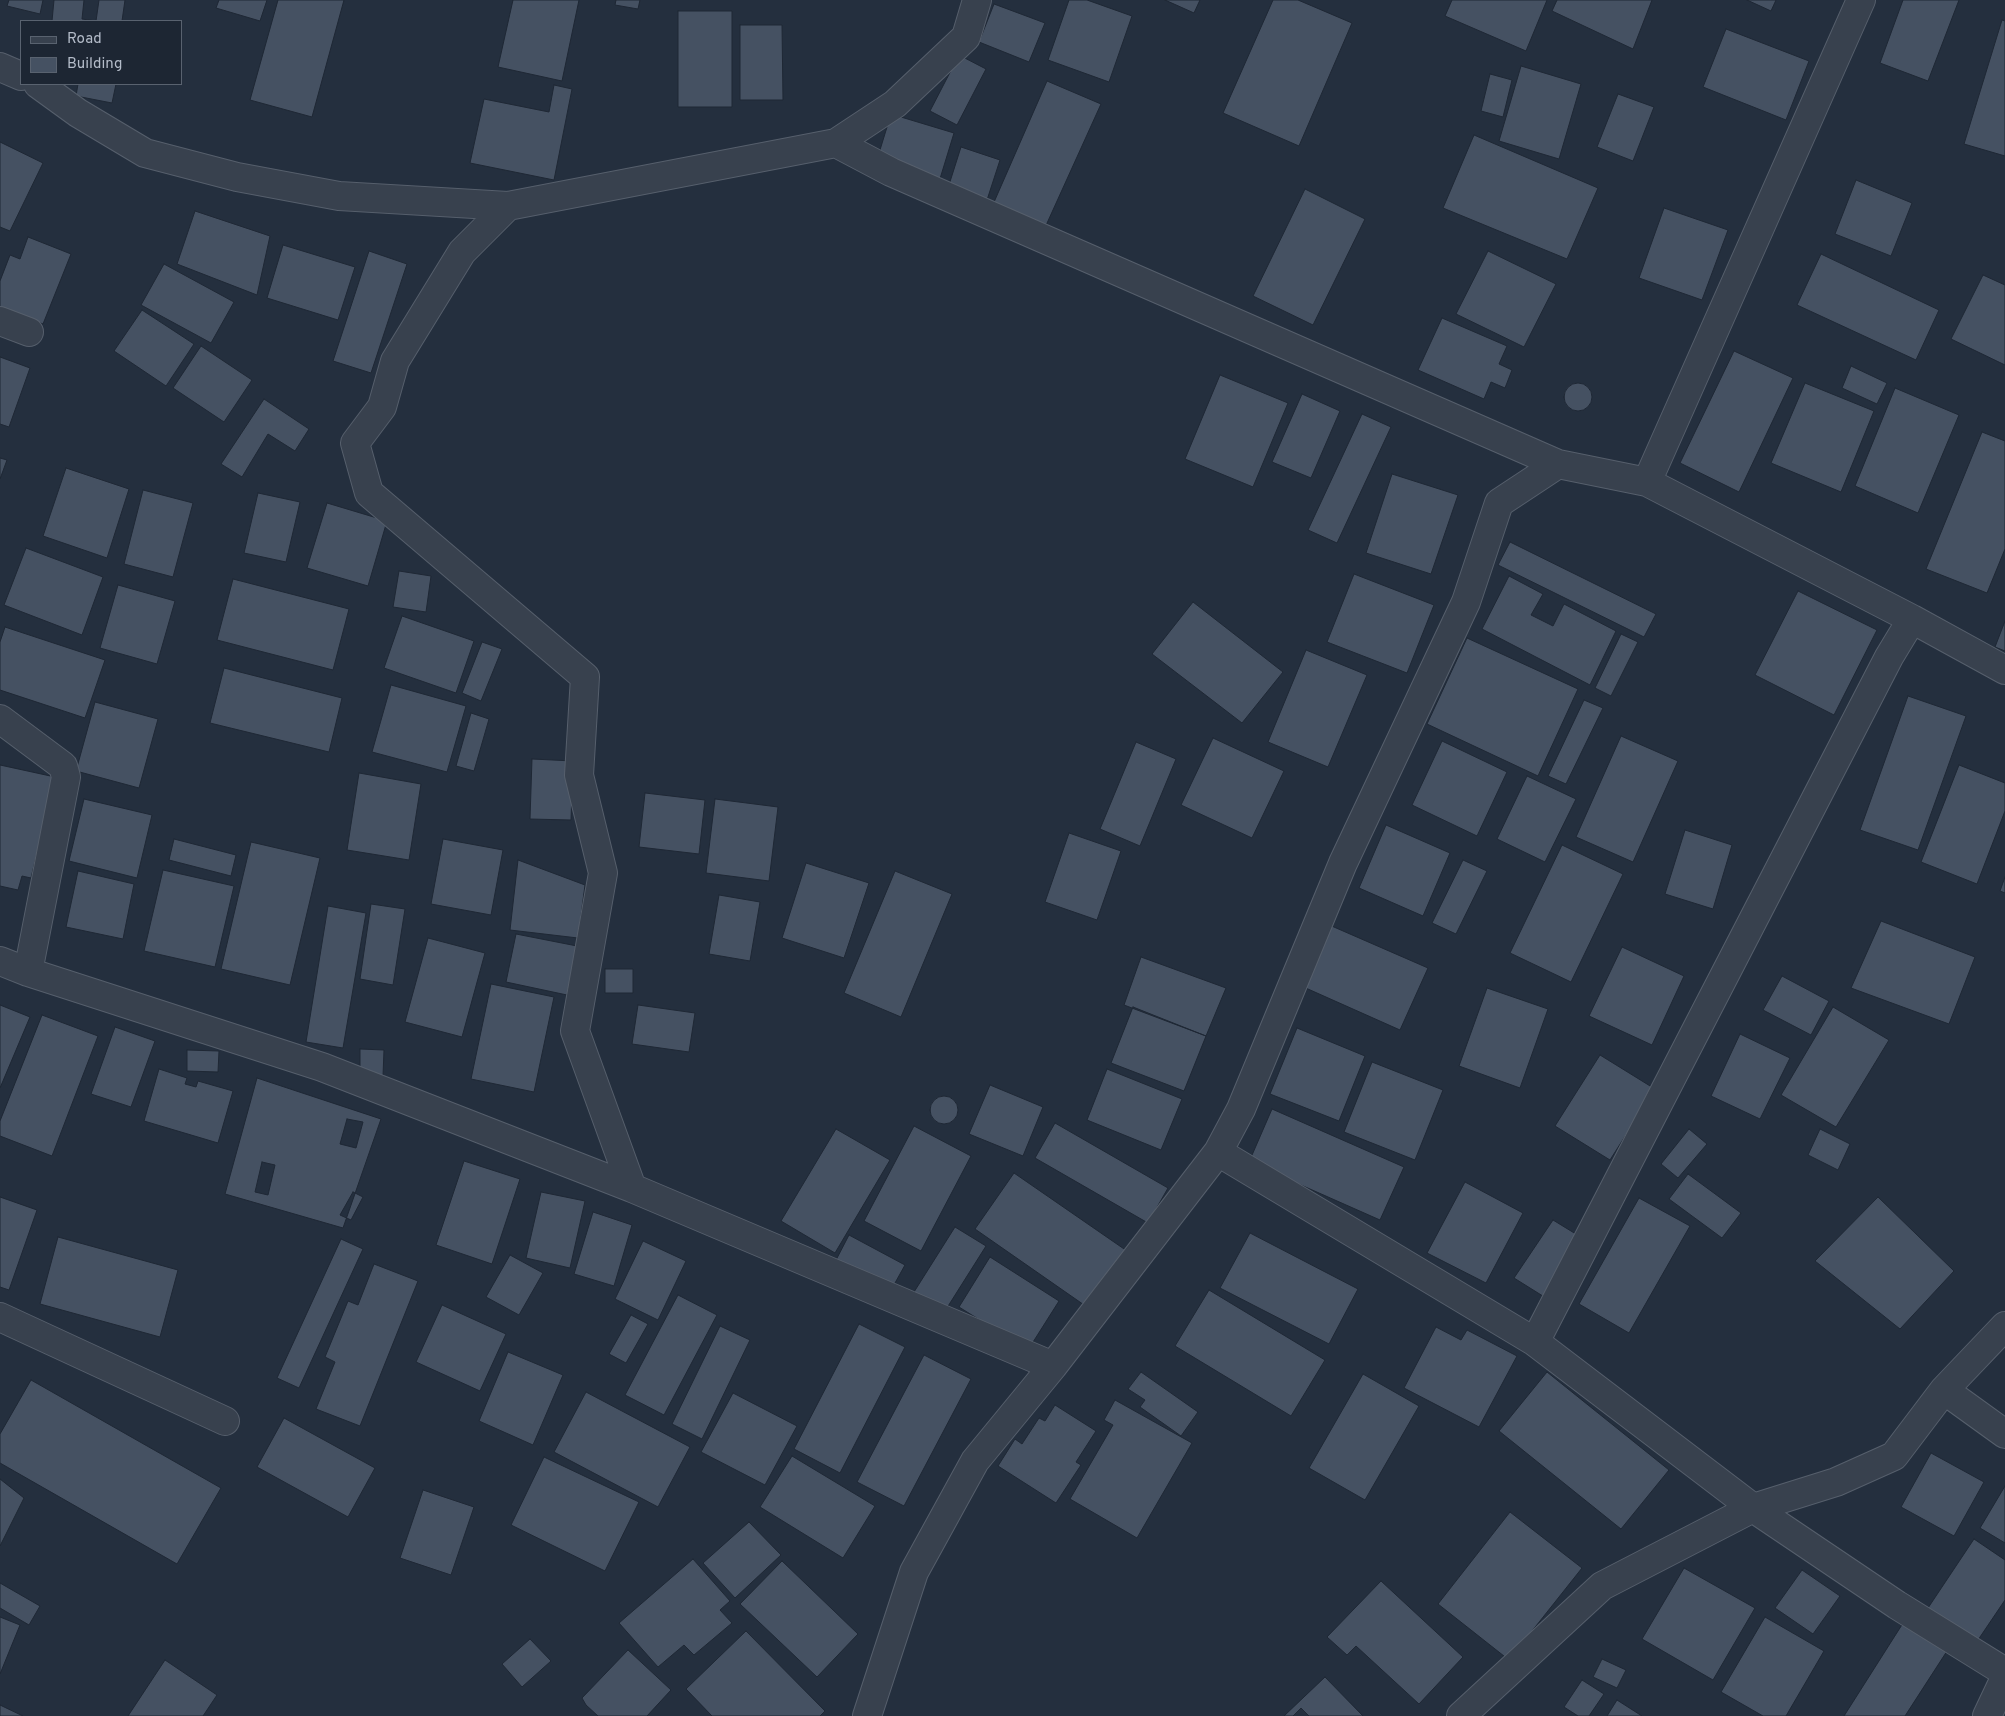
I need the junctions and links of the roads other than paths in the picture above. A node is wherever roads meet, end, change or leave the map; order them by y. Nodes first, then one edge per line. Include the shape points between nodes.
1 (977, 0) edge
2 (1861, 0) edge
3 (0, 66) edge
4 (20, 76) edge
5 (39, 85) edge
6 (836, 143) junction
7 (508, 206) junction
8 (0, 321) edge
9 (29, 332) dead end
10 (1558, 464) junction
11 (1647, 482) junction
12 (1912, 619) junction
13 (2005, 670) edge
14 (0, 719) edge
15 (0, 961) edge
16 (28, 972) junction
17 (1218, 1152) junction
18 (632, 1188) junction
19 (0, 1317) edge
20 (2005, 1326) edge
21 (1535, 1342) junction
22 (1053, 1366) junction
23 (1944, 1390) junction
24 (225, 1421) dead end
25 (2005, 1434) edge
26 (1754, 1508) junction
27 (2005, 1672) edge
28 (2005, 1678) edge
29 (866, 1716) edge
30 (1461, 1716) edge
31 (1988, 1716) edge

1 - 6 street via 966,37 895,104
2 - 11 street
3 - 4 street
5 - 7 street via 78,114 145,153 237,177 339,196
6 - 7 street
6 - 10 street via 891,172
7 - 18 street via 462,252 396,361 382,408 355,443 370,493 585,677 579,775 603,873 575,1031
8 - 9 street
10 - 11 street
10 - 17 street via 1499,503 1466,602 1343,863 1241,1109
11 - 12 street
12 - 13 street
12 - 21 street via 1889,656
14 - 16 street via 63,766 66,777
15 - 16 street
16 - 18 street via 322,1067
17 - 21 street
17 - 22 street
18 - 22 street
19 - 24 street
20 - 23 street
21 - 26 street
22 - 29 street via 975,1460 914,1572
23 - 25 street
23 - 26 street via 1894,1456 1836,1482
26 - 27 street via 1897,1605
26 - 30 street via 1602,1586
28 - 31 street

